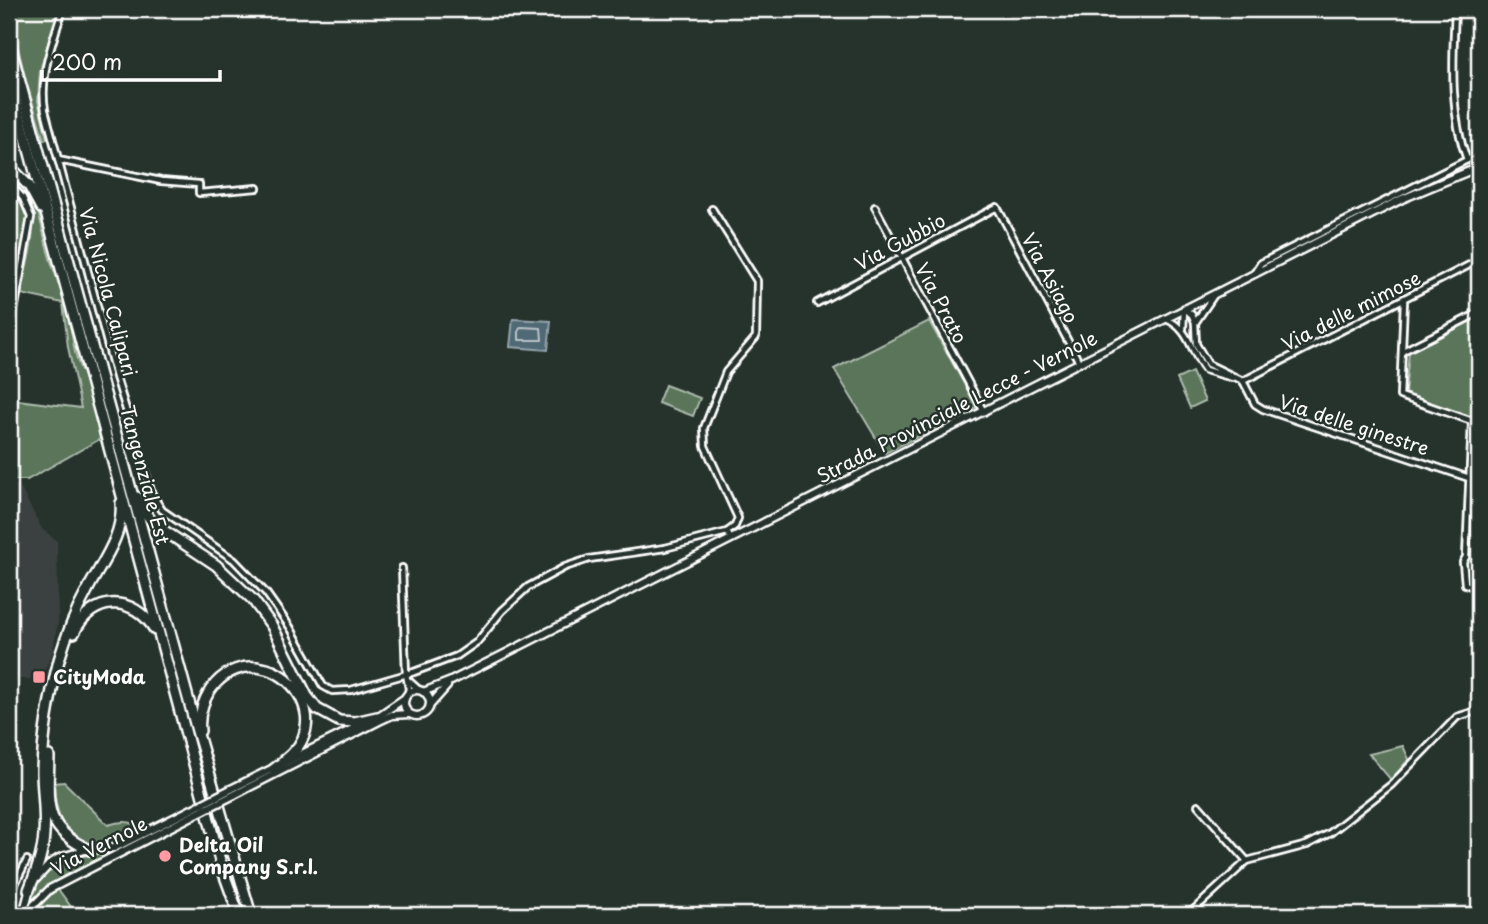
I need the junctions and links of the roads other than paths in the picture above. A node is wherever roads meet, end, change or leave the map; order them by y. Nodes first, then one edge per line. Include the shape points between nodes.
1 (63, 9) edge
2 (1455, 9) edge
3 (9, 42) edge
4 (9, 75) edge
5 (1479, 154) edge
6 (58, 160) junction
7 (1467, 160) junction
8 (9, 166) edge
9 (1479, 167) edge
10 (9, 183) edge
11 (257, 188) dead end
12 (875, 207) dead end
13 (997, 207) joint
14 (712, 209) dead end
15 (901, 258) junction
16 (1479, 260) edge
17 (61, 266) junction
18 (1254, 273) junction
19 (1216, 292) junction
20 (1404, 300) junction
21 (817, 303) dead end
22 (1184, 308) junction
23 (1479, 315) edge
24 (1165, 318) junction
25 (1195, 323) junction
26 (1183, 330) junction
27 (9, 339) edge
28 (1402, 351) junction
29 (1079, 362) junction
30 (1235, 378) junction
31 (1243, 381) junction
32 (984, 412) junction
33 (1479, 418) edge
34 (1472, 421) junction
35 (112, 438) junction
36 (1469, 478) junction
37 (727, 531) junction
38 (731, 539) junction
39 (402, 568) dead end
40 (1479, 589) edge
41 (168, 665) junction
42 (406, 674) junction
43 (408, 681) junction
44 (451, 681) junction
45 (421, 691) junction
46 (406, 697) junction
47 (430, 706) junction
48 (1479, 710) edge
49 (409, 714) junction
50 (377, 717) junction
51 (274, 769) junction
52 (232, 792) junction
53 (1198, 805) dead end
54 (191, 813) junction
55 (223, 821) junction
56 (90, 850) junction
57 (27, 860) dead end
58 (1247, 861) junction
59 (29, 890) junction
60 (9, 896) edge
61 (23, 915) edge
62 (30, 915) edge
63 (237, 915) edge
64 (251, 915) edge
65 (1188, 915) edge

1 - 6 street, Via Nicola Calipari via 43,86
2 - 7 street via 1453,87
3 - 35 highway, Tangenziale Est
4 - 17 highway, Tangenziale Est
5 - 7 street
6 - 11 street via 199,184 199,193
6 - 42 street, Via Nicola Calipari via 116,377 157,504 234,560 266,593 327,689 351,690
7 - 18 street via 1261,263
8 - 17 highway via 40,205
9 - 18 main road, Strada Provinciale Lecce - Vernole via 1402,199
10 - 27 street via 23,198 31,217
12 - 15 street, Via Prato
13 - 15 street, Via Gubbio
13 - 29 street, Via Asiago
14 - 37 street via 757,281 756,337 726,372 704,428 705,446 738,517
15 - 21 street, Via Gubbio
15 - 32 street, Via Prato
16 - 20 street, Via delle mimose
17 - 35 highway, Tangenziale Est
18 - 19 main road, Strada Provinciale Lecce - Vernole
19 - 22 main road, Strada Provinciale Lecce - Vernole
19 - 25 street
20 - 28 street
20 - 31 street, Via delle mimose
22 - 24 main road, Strada Provinciale Lecce - Vernole
22 - 25 street
22 - 26 street
23 - 28 street
24 - 26 street
24 - 29 main road, Strada Provinciale Lecce - Vernole
25 - 30 street via 1196,344 1205,360
26 - 30 street via 1205,370
28 - 34 street via 1400,396
29 - 32 main road, Strada Provinciale Lecce - Vernole
30 - 31 street
31 - 36 street, Via delle ginestre via 1255,404 1263,409
32 - 38 main road, Strada Provinciale Lecce - Vernole
33 - 34 street
34 - 36 street
35 - 41 highway, Tangenziale Est
35 - 50 highway via 120,443 135,493 149,519 216,565 253,600 284,647 311,703 339,721
35 - 55 highway, Tangenziale Est
35 - 59 highway via 106,446 121,520 60,659 42,769 44,835
36 - 40 street via 1463,562 1465,584
37 - 38 street
37 - 42 street, Via Nicola Calipari via 558,569 511,602 471,648
38 - 44 main road, Strada Provinciale Lecce - Vernole
39 - 42 street
41 - 56 highway via 150,622 133,607 113,603 99,607 88,613 72,638 49,747 49,805 60,832
41 - 63 highway, Tangenziale Est
42 - 43 street
43 - 45 street
43 - 46 street
44 - 45 main road, Strada Provinciale Lecce - Vernole
44 - 47 main road, Strada Provinciale Lecce - Vernole
45 - 46 main road, Strada Provinciale Lecce - Vernole
45 - 47 main road
46 - 49 main road via 404,707
46 - 50 main road, Strada Provinciale Lecce - Vernole
47 - 49 main road, Strada Provinciale Lecce - Vernole via 421,716
48 - 58 street via 1457,717 1391,785 1330,833 1307,845
49 - 52 main road, Strada Provinciale Lecce - Vernole via 392,715
50 - 51 main road, Strada Provinciale Lecce - Vernole
51 - 52 main road, Strada Provinciale Lecce - Vernole
51 - 55 highway via 296,751 303,738 307,725 304,706 283,677 262,668 237,669 212,686 200,715
52 - 54 main road, Strada Provinciale Lecce - Vernole, bridge
53 - 58 street
54 - 56 main road, Via Vernole via 114,848
54 - 62 main road, Via Vernole via 50,889
55 - 64 highway, Tangenziale Est
56 - 59 main road, Via Vernole via 50,864
57 - 60 street
58 - 65 street
59 - 61 main road, Via Vernole

